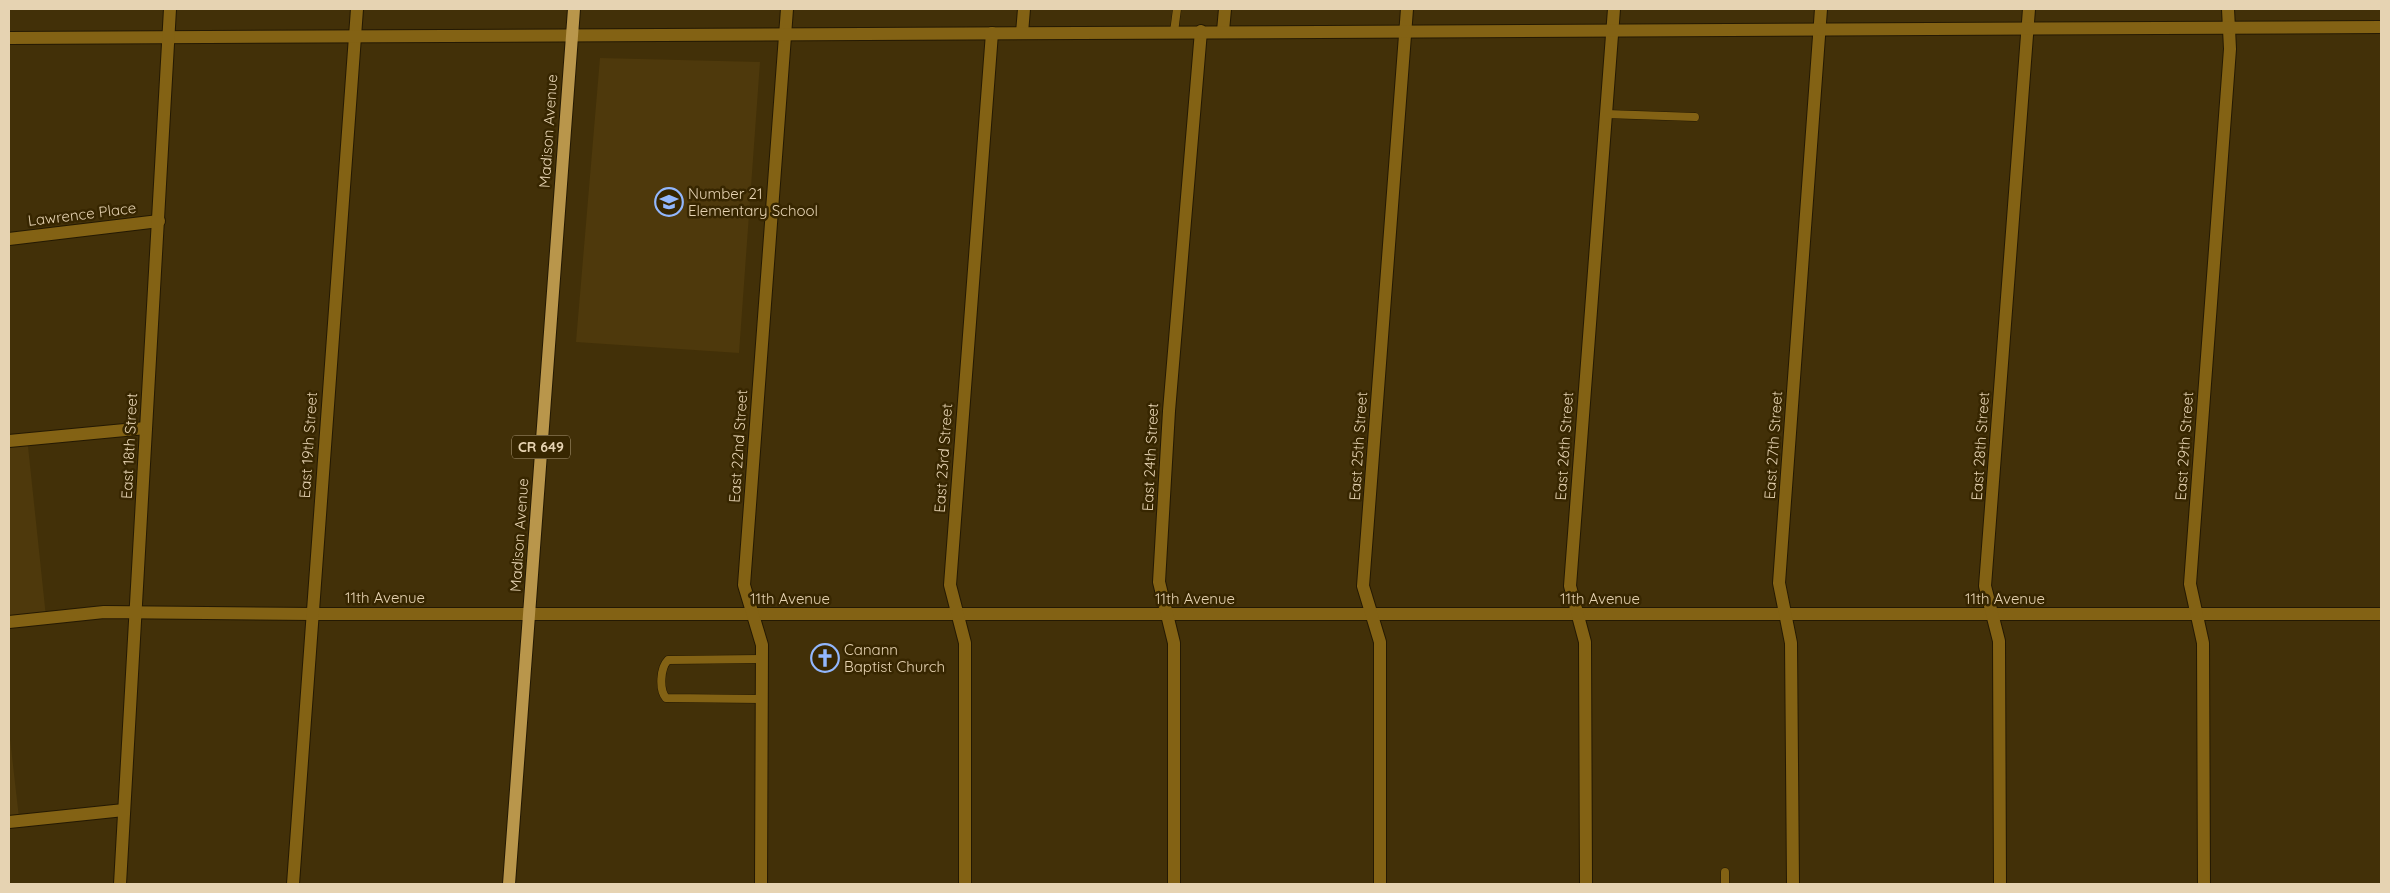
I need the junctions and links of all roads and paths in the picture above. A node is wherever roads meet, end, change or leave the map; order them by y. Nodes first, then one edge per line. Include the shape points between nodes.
1 (170, 9) edge
2 (358, 9) edge
3 (574, 9) edge
4 (786, 9) edge
5 (1024, 9) edge
6 (1177, 9) edge
7 (1225, 9) edge
8 (1407, 9) edge
9 (1614, 9) edge
10 (1821, 9) edge
11 (2029, 9) edge
12 (2228, 9) edge
13 (2229, 27) junction
14 (2381, 27) edge
15 (2028, 28) junction
16 (1613, 29) junction
17 (1820, 29) junction
18 (1406, 30) junction
19 (1174, 32) junction
20 (1201, 32) junction
21 (1223, 32) junction
22 (992, 33) junction
23 (1022, 33) junction
24 (785, 34) junction
25 (572, 36) junction
26 (355, 37) junction
27 (9, 38) edge
28 (169, 38) junction
29 (1606, 114) junction
30 (1695, 117) dead end
31 (160, 221) junction
32 (9, 239) edge
33 (146, 428) junction
34 (9, 441) edge
35 (136, 613) junction
36 (312, 614) junction
37 (529, 614) junction
38 (753, 614) junction
39 (958, 614) junction
40 (1167, 614) junction
41 (1577, 614) junction
42 (1992, 614) junction
43 (2197, 614) junction
44 (2381, 614) edge
45 (1372, 615) junction
46 (1785, 615) junction
47 (9, 622) edge
48 (761, 659) junction
49 (761, 699) junction
50 (124, 810) junction
51 (9, 822) edge
52 (1725, 872) dead end
53 (120, 884) edge
54 (293, 884) edge
55 (509, 884) edge
56 (761, 884) edge
57 (966, 884) edge
58 (1174, 884) edge
59 (1380, 884) edge
60 (1586, 884) edge
61 (1725, 884) edge
62 (1793, 884) edge
63 (2000, 884) edge
64 (2204, 884) edge

1 - 28 street, East 18th Street
2 - 26 street, East 19th Street
3 - 25 main road, Madison Avenue / CR 649
4 - 24 street, East 22nd Street
5 - 23 street
6 - 19 lane
7 - 21 street
8 - 18 street, East 25th Street
9 - 16 street, East 26th Street
10 - 17 street, East 27th Street
11 - 15 street, East 28th Street
12 - 13 street, East 29th Street
13 - 14 street
13 - 15 street
13 - 43 street, East 29th Street via 2230,49 2190,584
15 - 17 street
15 - 42 street, East 28th Street via 1985,586
16 - 17 street
16 - 18 street
16 - 29 street, East 26th Street
17 - 46 street, East 27th Street via 1779,583
18 - 21 street
18 - 45 street, East 25th Street via 1363,586
19 - 20 street
19 - 23 street
20 - 21 street
20 - 40 street, East 24th Street via 1168,430 1159,582
22 - 23 street
22 - 24 street
22 - 39 street, East 23rd Street via 950,585
24 - 25 street
24 - 38 street, East 22nd Street via 744,585
25 - 26 street
25 - 37 main road, Madison Avenue / CR 649
26 - 28 street
26 - 36 street, East 19th Street
27 - 28 street
28 - 31 street, East 18th Street
29 - 30 lane
29 - 41 street, East 26th Street via 1570,586
31 - 32 street, Lawrence Place
31 - 33 street, East 18th Street
33 - 34 street
33 - 35 street, East 18th Street
35 - 36 street, 11th Avenue
35 - 47 street, 11th Avenue via 104,612
35 - 50 street, East 18th Street
36 - 37 street, 11th Avenue
36 - 54 street, East 19th Street
37 - 38 street, 11th Avenue
37 - 55 main road, Madison Avenue / CR 649
38 - 39 street, 11th Avenue
38 - 48 street, East 22nd Street via 762,645
39 - 40 street, 11th Avenue
39 - 57 street, East 23rd Street via 965,643
40 - 45 street, 11th Avenue
40 - 58 street, East 24th Street via 1174,643
41 - 45 street, 11th Avenue
41 - 46 street, 11th Avenue
41 - 60 street, East 26th Street via 1584,642
42 - 43 street, 11th Avenue
42 - 46 street, 11th Avenue
42 - 63 street, East 28th Street via 1999,641
43 - 44 street, 11th Avenue
43 - 64 street, East 29th Street via 2203,643
45 - 59 street, East 25th Street via 1380,642
46 - 62 street, East 27th Street via 1791,643
48 - 49 street, East 22nd Street
48 - 49 lane via 668,660 661,687 666,698
49 - 56 street, East 22nd Street
50 - 51 street
50 - 53 street, East 18th Street
52 - 61 lane

